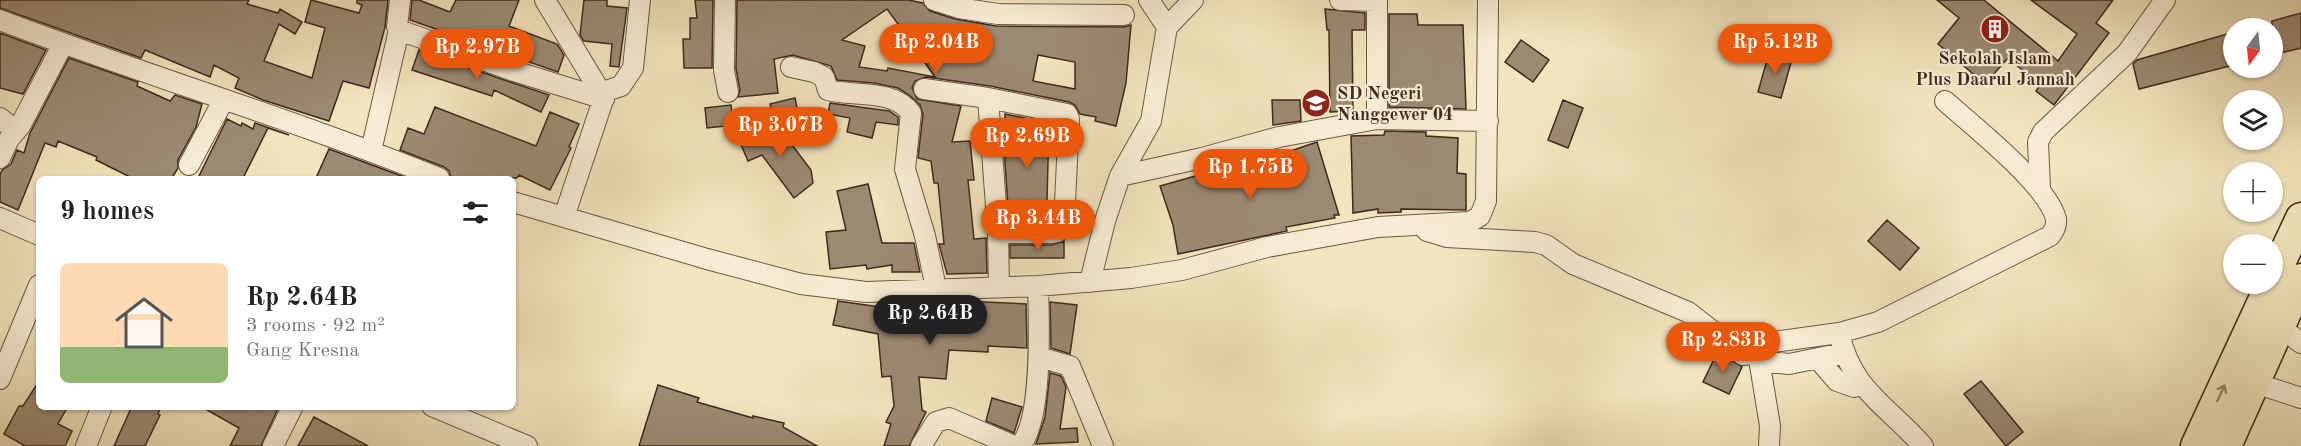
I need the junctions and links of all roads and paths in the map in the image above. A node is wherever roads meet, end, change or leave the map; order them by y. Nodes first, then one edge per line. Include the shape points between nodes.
1 (400, 0) edge
2 (545, 0) edge
3 (640, 0) edge
4 (725, 0) edge
5 (934, 0) edge
6 (1149, 0) edge
7 (1193, 0) edge
8 (1340, 0) edge
9 (1488, 0) edge
10 (2164, 0) edge
11 (1377, 1) edge
12 (1124, 15) dead end
13 (0, 20) edge
14 (1167, 27) junction
15 (399, 30) junction
16 (63, 44) junction
17 (791, 67) dead end
18 (924, 89) dead end
19 (728, 92) dead end
20 (605, 95) junction
21 (988, 98) junction
22 (223, 101) junction
23 (1945, 101) dead end
24 (0, 118) edge
25 (1377, 119) junction
26 (1488, 121) junction
27 (16, 131) junction
28 (371, 151) junction
29 (0, 158) edge
30 (189, 165) dead end
31 (434, 176) edge
32 (1120, 176) junction
33 (2040, 188) junction
34 (516, 203) edge
35 (564, 217) junction
36 (0, 218) edge
37 (2301, 218) edge
38 (1417, 224) junction
39 (998, 233) junction
40 (36, 234) edge
41 (2283, 258) edge
42 (2301, 279) edge
43 (1089, 282) junction
44 (1038, 286) junction
45 (999, 287) junction
46 (936, 288) junction
47 (36, 292) edge
48 (2266, 294) edge
49 (1839, 333) junction
50 (2290, 335) edge
51 (1844, 353) junction
52 (1753, 356) junction
53 (1039, 357) junction
54 (1819, 360) junction
55 (0, 379) edge
56 (2255, 383) junction
57 (1861, 384) junction
58 (2301, 398) edge
59 (100, 410) edge
60 (291, 410) edge
61 (442, 410) edge
62 (86, 446) edge
63 (273, 446) edge
64 (527, 446) edge
65 (921, 446) edge
66 (1014, 446) edge
67 (1020, 446) edge
68 (1103, 446) edge
69 (1769, 446) edge
70 (1923, 446) edge
71 (2196, 446) edge
72 (2226, 446) edge

1 - 15 street
2 - 20 street
3 - 20 street via 633,68 621,86
4 - 19 street via 724,70
5 - 12 street via 998,14
6 - 14 street
7 - 14 street
8 - 11 street
9 - 26 street
10 - 33 street via 2127,53 2043,132 2038,142
11 - 25 street
13 - 16 street
14 - 32 street via 1151,121
15 - 20 street via 514,71
15 - 28 street
16 - 22 street
16 - 27 street
17 - 46 street via 824,77 830,91 871,94 900,102 911,113 905,170
18 - 21 street
20 - 35 street
21 - 39 street
21 - 39 street via 1067,114 1069,119 1064,223 1052,234
22 - 28 street
22 - 30 street
23 - 33 street
24 - 27 street
25 - 26 street
25 - 32 street via 1290,135
26 - 38 street via 1486,201 1480,216 1462,224
27 - 29 street
28 - 31 street
32 - 43 street
33 - 49 street via 2056,220 2050,236 1905,310
34 - 35 street
35 - 46 street via 801,284 866,292
36 - 40 street
37 - 41 main road
38 - 43 street via 1267,247 1182,270
38 - 52 street via 1447,237 1546,245 1573,264 1688,312
39 - 45 street
42 - 50 main road
43 - 44 street
44 - 45 street
44 - 53 street
45 - 46 street
47 - 55 street
71 -> 48 main road
49 - 51 street
49 - 52 street via 1774,342
50 - 56 main road
51 - 54 street
51 - 57 street
52 - 54 street via 1789,364
52 - 69 street via 1770,426
53 - 67 street via 1032,414
53 - 68 street via 1070,366
54 - 57 street via 1837,381 1854,387
56 - 58 street
56 - 72 main road
57 - 70 street
59 - 62 street
60 - 63 street
61 - 64 street
65 - 66 street via 936,423 949,418

